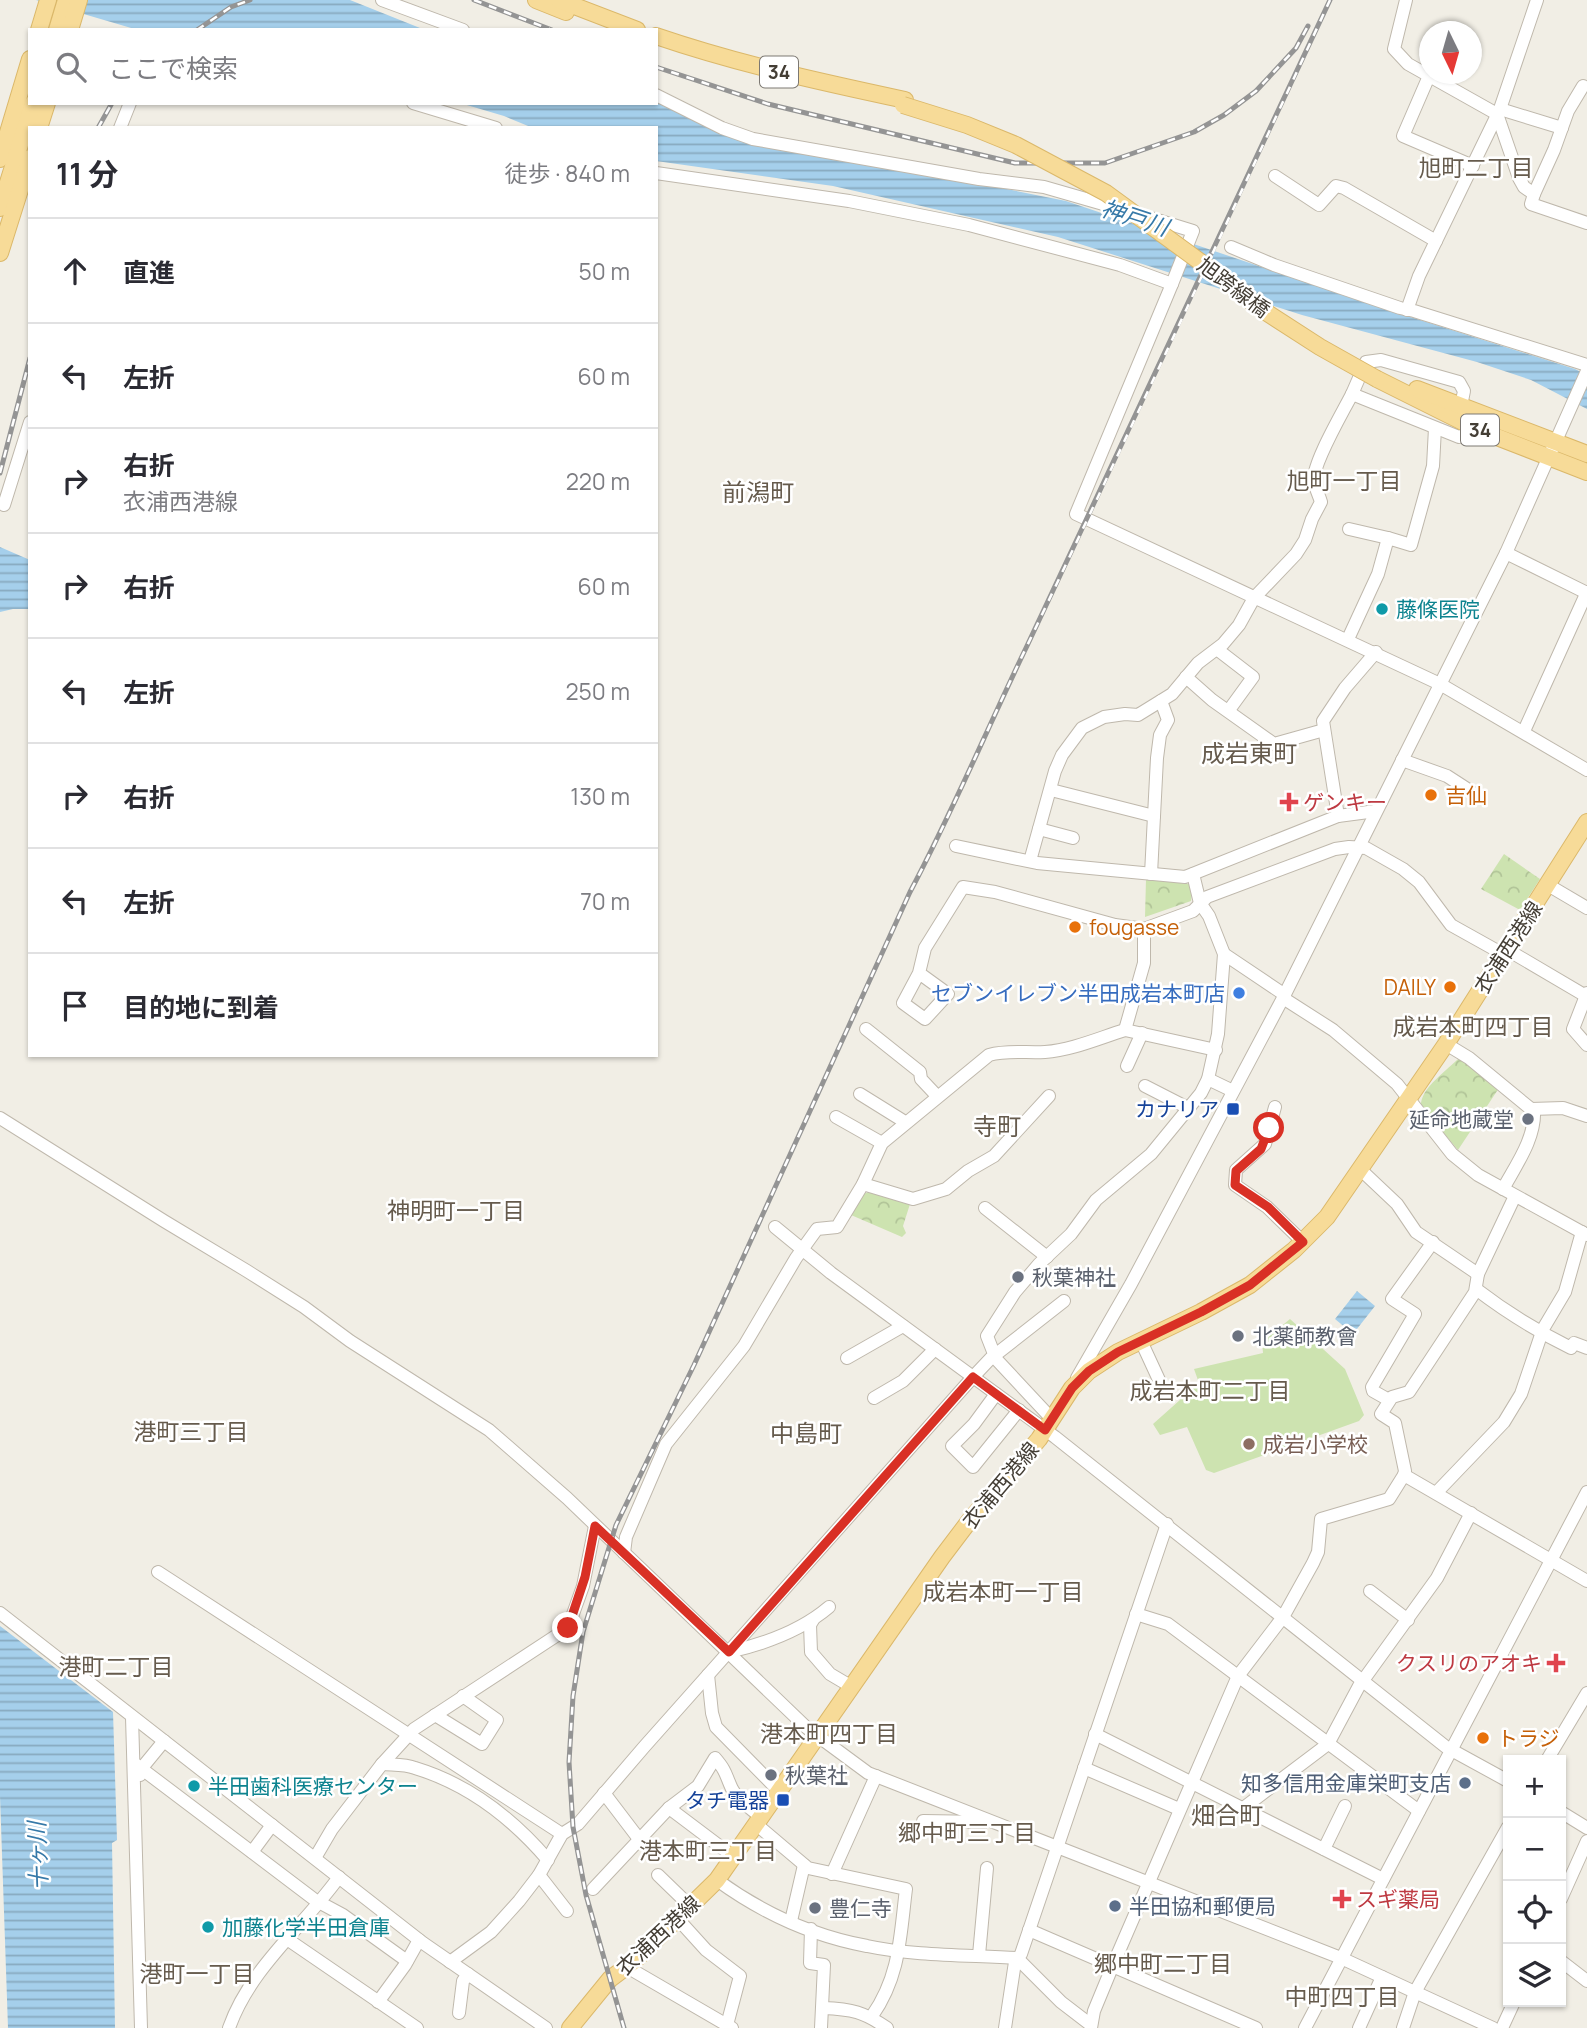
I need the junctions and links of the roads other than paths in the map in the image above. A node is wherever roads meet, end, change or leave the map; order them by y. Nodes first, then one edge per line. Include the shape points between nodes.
1 (48, 0) edge
2 (66, 0) edge
3 (79, 0) edge
4 (383, 0) edge
5 (536, 0) edge
6 (1406, 0) edge
7 (1537, 0) edge
8 (563, 1) edge
9 (40, 27) edge
10 (61, 28) edge
11 (62, 28) edge
12 (458, 28) edge
13 (606, 28) edge
14 (632, 28) edge
15 (658, 37) edge
16 (658, 46) edge
17 (28, 66) edge
18 (1419, 70) edge
19 (1426, 84) edge
20 (1445, 84) edge
21 (1583, 86) dead end
22 (658, 96) edge
23 (904, 102) junction
24 (32, 105) edge
25 (46, 105) edge
26 (129, 105) edge
27 (420, 105) edge
28 (1499, 111) junction
29 (40, 126) edge
30 (121, 126) edge
31 (489, 126) edge
32 (1562, 128) junction
33 (0, 159) edge
34 (28, 164) edge
35 (1473, 166) junction
36 (658, 173) edge
37 (1275, 176) dead end
38 (1534, 194) junction
39 (0, 208) edge
40 (1587, 223) edge
41 (1436, 241) junction
42 (1231, 247) dead end
43 (0, 253) edge
44 (1172, 284) junction
45 (1407, 310) junction
46 (1587, 365) edge
47 (1587, 371) edge
48 (1378, 376) junction
49 (1352, 394) junction
50 (1461, 406) junction
51 (28, 428) edge
52 (1435, 428) junction
53 (1479, 430) junction
54 (1552, 450) junction
55 (1587, 454) edge
56 (1587, 472) edge
57 (4, 505) dead end
58 (1349, 528) dead end
59 (1388, 538) junction
60 (1506, 554) junction
61 (1587, 593) edge
62 (1254, 598) junction
63 (1348, 639) junction
64 (1218, 650) junction
65 (1376, 652) junction
66 (1186, 677) junction
67 (1440, 684) junction
68 (1161, 701) junction
69 (1229, 710) junction
70 (1324, 730) junction
71 (1524, 731) junction
72 (1402, 760) junction
73 (1587, 770) edge
74 (1051, 790) junction
75 (1481, 798) dead end
76 (1376, 811) junction
77 (1154, 816) junction
78 (1338, 816) junction
79 (1587, 822) edge
80 (1039, 829) junction
81 (1073, 838) dead end
82 (956, 846) dead end
83 (1358, 846) junction
84 (1030, 861) junction
85 (1151, 874) junction
86 (1193, 874) junction
87 (1548, 885) junction
88 (1200, 903) junction
89 (1587, 908) edge
90 (1144, 929) junction
91 (1504, 952) junction
92 (1224, 954) junction
93 (919, 973) dead end
94 (1586, 995) edge
95 (1284, 996) junction
96 (866, 1029) dead end
97 (1125, 1030) junction
98 (1142, 1033) junction
99 (1446, 1044) junction
100 (1587, 1045) edge
101 (1216, 1050) junction
102 (1127, 1066) dead end
103 (1208, 1079) junction
104 (1145, 1086) dead end
105 (1233, 1091) junction
106 (860, 1094) dead end
107 (937, 1096) junction
108 (1049, 1096) dead end
109 (1408, 1100) junction
110 (1275, 1107) dead end
111 (1188, 1108) junction
112 (1534, 1109) junction
113 (836, 1116) dead end
114 (1587, 1116) edge
115 (0, 1118) edge
116 (905, 1122) junction
117 (882, 1143) junction
118 (1362, 1170) junction
119 (863, 1184) junction
120 (1509, 1192) junction
121 (985, 1208) dead end
122 (775, 1227) dead end
123 (1585, 1233) edge
124 (1303, 1242) junction
125 (1433, 1242) junction
126 (802, 1250) junction
127 (1047, 1257) junction
128 (1478, 1274) junction
129 (1476, 1289) junction
130 (1064, 1301) dead end
131 (903, 1326) junction
132 (1542, 1334) junction
133 (1141, 1341) junction
134 (1095, 1347) junction
135 (1587, 1348) edge
136 (935, 1349) junction
137 (995, 1356) junction
138 (847, 1358) dead end
139 (1108, 1358) junction
140 (973, 1377) junction
141 (1160, 1380) dead end
142 (1072, 1388) junction
143 (996, 1394) junction
144 (874, 1398) dead end
145 (1389, 1400) junction
146 (1019, 1410) junction
147 (1049, 1424) junction
148 (1404, 1475) junction
149 (1587, 1492) edge
150 (1436, 1493) junction
151 (1471, 1513) junction
152 (1167, 1524) junction
153 (595, 1526) junction
154 (624, 1553) junction
155 (1551, 1560) junction
156 (158, 1572) dead end
157 (1587, 1581) edge
158 (1370, 1591) dead end
159 (828, 1607) dead end
160 (0, 1613) edge
161 (1136, 1614) junction
162 (1283, 1617) junction
163 (813, 1620) junction
164 (1408, 1620) junction
165 (729, 1652) junction
166 (708, 1675) junction
167 (1238, 1676) junction
168 (1363, 1681) junction
169 (852, 1687) junction
170 (1587, 1692) edge
171 (463, 1696) junction
172 (435, 1715) junction
173 (132, 1717) junction
174 (1096, 1734) junction
175 (408, 1735) junction
176 (818, 1736) junction
177 (164, 1741) junction
178 (1328, 1744) junction
179 (1452, 1749) junction
180 (1550, 1755) edge
181 (382, 1764) junction
182 (138, 1766) junction
183 (1084, 1768) junction
184 (876, 1776) junction
185 (1503, 1778) edge
186 (1191, 1782) junction
187 (780, 1791) junction
188 (604, 1793) junction
189 (1345, 1806) dead end
190 (669, 1808) junction
191 (1180, 1809) junction
192 (1242, 1809) junction
193 (1419, 1811) junction
194 (1566, 1815) edge
195 (759, 1821) junction
196 (923, 1821) dead end
197 (992, 1822) junction
198 (272, 1825) junction
199 (1587, 1828) edge
200 (562, 1834) junction
201 (1503, 1835) edge
202 (639, 1839) junction
203 (1587, 1841) edge
204 (1057, 1847) junction
205 (1324, 1849) junction
206 (252, 1852) junction
207 (734, 1857) junction
208 (315, 1858) junction
209 (548, 1860) junction
210 (804, 1865) junction
211 (988, 1868) dead end
212 (832, 1874) junction
213 (539, 1875) junction
214 (658, 1875) dead end
215 (339, 1877) junction
216 (1383, 1879) junction
217 (717, 1880) junction
218 (1149, 1883) junction
219 (1566, 1888) edge
220 (593, 1889) dead end
221 (320, 1903) junction
222 (690, 1906) junction
223 (567, 1911) dead end
224 (677, 1919) junction
225 (791, 1921) junction
226 (811, 1929) junction
227 (1029, 1930) junction
228 (287, 1938) junction
229 (419, 1940) junction
230 (898, 1951) junction
231 (979, 1955) junction
232 (1017, 1958) junction
233 (1341, 1958) junction
234 (407, 1961) junction
235 (450, 1962) junction
236 (1113, 1965) junction
237 (1566, 1965) edge
238 (627, 1967) junction
239 (468, 1974) junction
240 (1382, 1977) junction
241 (1587, 1981) edge
242 (1415, 1992) junction
243 (378, 2001) junction
244 (1512, 2007) edge
245 (823, 2008) junction
246 (459, 2013) dead end
247 (872, 2016) junction
248 (404, 2024) edge
249 (1091, 2026) edge
250 (729, 2027) edge
251 (141, 2028) edge
252 (229, 2028) edge
253 (417, 2028) edge
254 (546, 2028) edge
255 (570, 2028) edge
256 (821, 2028) edge
257 (887, 2028) edge
258 (1005, 2028) edge
259 (1256, 2028) edge
260 (1305, 2028) edge
261 (1359, 2028) edge
262 (1403, 2028) edge
263 (1493, 2028) edge
264 (1502, 2028) edge

1 - 9 main road
2 - 10 main road
3 - 11 main road
4 - 12 street
5 - 13 main road
6 - 18 street via 1394,49
7 - 28 street
8 - 14 main road
15 - 23 main road, 34 via 702,52
16 - 23 main road, 34
17 - 33 main road
19 - 35 street via 1403,136
20 - 28 street
21 - 32 street
22 - 44 street via 753,139 1065,192 1193,231
23 - 48 main road, 旭跨線橋 / 34, bridge via 1016,145 1106,193 1258,307 1320,347
24 - 39 main road
25 - 29 main road
26 - 30 street
27 - 31 street
28 - 32 street
28 - 35 street
28 - 38 street via 1519,178
32 - 38 street
34 - 43 main road
35 - 41 street
36 - 44 street via 849,201 969,225 1120,265
37 - 41 street via 1319,205 1336,186 1344,188
38 - 40 street via 1531,204
41 - 45 street
42 - 45 street
44 - 62 street via 1076,514
45 - 46 street
47 - 54 street
48 - 50 main road, 34
48 - 53 main road, 34
49 - 50 street via 1366,362 1381,360 1459,382 1464,391
49 - 52 street
49 - 62 street via 1317,468 1314,480 1321,502 1306,540
50 - 54 main road, 34
51 - 57 street
52 - 53 street via 1459,437
52 - 59 street via 1433,466 1411,545
53 - 54 main road, 34
54 - 55 main road, 34
54 - 56 main road, 34
54 - 60 street
58 - 59 street
59 - 63 street via 1378,574
60 - 61 street
60 - 67 street
61 - 71 street
62 - 63 street
62 - 64 street
63 - 65 street
64 - 66 street
64 - 69 street via 1253,677
65 - 67 street
65 - 70 street via 1332,706
66 - 68 street
66 - 69 street
67 - 71 street
67 - 72 street
68 - 74 street via 1138,715 1104,717 1082,728 1062,755
68 - 77 street via 1168,720 1160,735
69 - 70 street via 1274,744
70 - 78 street
71 - 73 street
72 - 75 street via 1447,776
72 - 76 street
74 - 77 street
74 - 80 street
76 - 78 street
76 - 83 street
77 - 85 street
78 - 86 street
79 - 87 main road, 衣浦西港線
80 - 81 street
80 - 84 street
82 - 84 street
83 - 88 street via 1335,849
83 - 91 street via 1412,875 1451,925
83 - 95 street
84 - 85 street
85 - 86 street
86 - 88 street
87 - 89 street
87 - 91 main road, 衣浦西港線
88 - 90 street via 1193,911
88 - 92 street
90 - 93 street via 963,887 925,948
90 - 97 street via 1144,963
91 - 94 street
91 - 99 main road, 衣浦西港線
92 - 95 street
92 - 101 street
94 - 100 street via 1573,1029
95 - 105 street
95 - 109 street via 1333,1030 1396,1084
96 - 107 street via 920,1072
97 - 98 street
97 - 107 street via 1064,1049 989,1055
98 - 101 street
98 - 102 street
99 - 109 main road, 衣浦西港線
99 - 112 street
101 - 103 street
103 - 105 street
103 - 111 street
104 - 111 street
105 - 134 street
106 - 116 street
107 - 116 street
108 - 119 street via 994,1156 946,1189 913,1199
109 - 118 main road, 衣浦西港線
109 - 120 street via 1465,1166
110 - 124 street via 1265,1144 1236,1171 1235,1185 1268,1207
111 - 127 street via 1151,1154 1096,1200
112 - 114 street via 1563,1108
112 - 120 street via 1529,1139
113 - 117 street
115 - 153 street via 304,1307 489,1430
116 - 117 street
117 - 119 street
118 - 124 main road, 衣浦西港線
118 - 125 street via 1397,1204 1416,1231
119 - 126 street via 837,1227 817,1229
120 - 123 street
120 - 128 street
121 - 127 street
122 - 126 street
123 - 132 street via 1565,1292
124 - 133 main road, 衣浦西港線 via 1250,1285
125 - 128 street
125 - 145 street via 1392,1299 1415,1314 1372,1387
126 - 131 street
126 - 154 street via 744,1346 666,1444 626,1537
127 - 137 street via 1015,1292 988,1336
128 - 129 street
129 - 132 street
129 - 145 street via 1409,1392
130 - 137 street
131 - 136 street
131 - 138 street
132 - 135 street via 1571,1348 1574,1343
132 - 150 street via 1529,1376 1509,1415
133 - 139 main road, 衣浦西港線
133 - 141 street
134 - 139 street via 1095,1354
134 - 142 street
136 - 140 street
136 - 144 street via 903,1381
137 - 140 street
137 - 147 street
139 - 142 main road, 衣浦西港線
140 - 143 street
140 - 165 street
142 - 147 main road, 衣浦西港線
143 - 146 street
143 - 146 street via 952,1446 973,1467
145 - 148 street via 1381,1413 1395,1423
146 - 147 street
147 - 152 street
147 - 169 main road, 衣浦西港線 via 970,1520
148 - 150 street
148 - 162 street via 1389,1499 1321,1519 1318,1552
149 - 155 street
150 - 151 street
151 - 155 street
151 - 164 street via 1437,1578
152 - 161 street
152 - 162 street
153 - 154 street
153 - 171 street via 568,1628
154 - 165 street
155 - 157 street
155 - 179 street
156 - 175 street
158 - 164 street
159 - 163 street
160 - 173 street
161 - 167 street via 1168,1624
161 - 174 street
162 - 167 street
162 - 168 street
163 - 165 street via 752,1647
163 - 169 street via 811,1652 830,1674
164 - 168 street
165 - 166 street
165 - 176 street
166 - 187 street via 716,1727
166 - 188 street
167 - 178 street
167 - 186 street
168 - 178 street
168 - 179 street
169 - 176 main road, 衣浦西港線
170 - 180 street
171 - 172 street
171 - 172 street via 497,1720 482,1744
172 - 175 street
173 - 177 street
173 - 182 street
174 - 183 street
174 - 186 street
175 - 181 street
175 - 200 street
176 - 184 street
176 - 187 main road, 衣浦西港線
177 - 182 street
177 - 198 street
178 - 192 street
178 - 193 street
179 - 185 street
179 - 193 street
181 - 208 street
181 - 209 street via 413,1767 478,1798 504,1815
182 - 206 street
182 - 251 street
183 - 191 street
183 - 204 street
184 - 197 street
184 - 212 street
186 - 191 street
186 - 192 street
187 - 195 main road, 衣浦西港線
188 - 200 street via 579,1824
188 - 202 street
189 - 205 street
190 - 195 street via 698,1786 715,1758 728,1774 732,1789
190 - 202 street
190 - 207 street
191 - 218 street
192 - 205 street
193 - 216 street
194 - 199 street
195 - 207 main road, 衣浦西港線
195 - 210 street
196 - 197 street
197 - 204 street
198 - 206 street
198 - 208 street
200 - 209 street
201 - 242 street
202 - 220 street
203 - 219 street
204 - 218 street
204 - 227 street
205 - 216 street
206 - 221 street
207 - 217 main road, 衣浦西港線
208 - 215 street
209 - 213 street
210 - 212 street
210 - 225 street
211 - 231 street
212 - 230 street via 906,1889
213 - 223 street
213 - 235 street via 491,1932
214 - 222 street
215 - 221 street
215 - 229 street
216 - 233 street
217 - 222 main road, 衣浦西港線
217 - 225 street via 758,1907
218 - 233 street
218 - 236 street
221 - 228 street
221 - 234 street
222 - 224 main road, 衣浦西港線
224 - 238 main road, 衣浦西港線
224 - 250 street via 706,1950 740,1976
225 - 226 street
226 - 230 street via 846,1942
226 - 245 street via 810,1963 824,1965
227 - 232 street
227 - 236 street
228 - 243 street
228 - 252 street via 262,1969
229 - 234 street
229 - 235 street
230 - 231 street
230 - 247 street via 886,1997
231 - 232 street
232 - 249 street
232 - 258 street
233 - 240 street
233 - 260 street
234 - 243 street
235 - 239 street
236 - 249 street
236 - 259 street
237 - 241 street
238 - 250 street
238 - 255 main road, 衣浦西港線 via 603,1987
239 - 246 street
239 - 254 street
240 - 242 street
240 - 261 street
242 - 262 street
242 - 263 street
243 - 248 street
244 - 264 street
245 - 247 street
245 - 256 street
247 - 257 street
248 - 253 street

